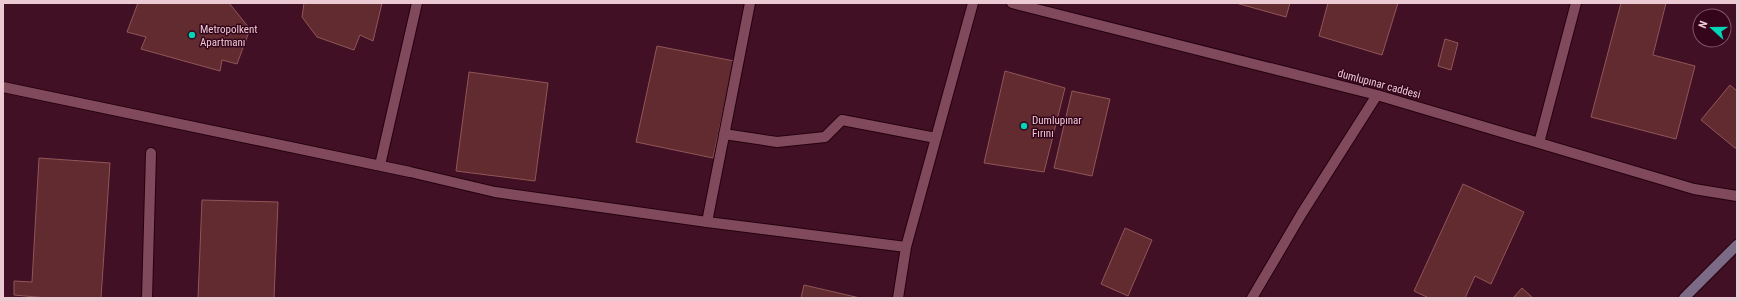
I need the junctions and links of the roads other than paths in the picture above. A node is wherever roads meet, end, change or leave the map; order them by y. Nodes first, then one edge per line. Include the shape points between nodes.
1 (417, 3) edge
2 (750, 3) edge
3 (973, 3) edge
4 (1012, 3) edge
5 (1576, 3) edge
6 (3, 87) edge
7 (1377, 95) junction
8 (724, 134) junction
9 (936, 138) junction
10 (1539, 143) junction
11 (151, 153) dead end
12 (380, 165) junction
13 (1737, 196) edge
14 (707, 222) junction
15 (1737, 245) edge
16 (906, 247) junction
17 (147, 298) edge
18 (898, 298) edge
19 (1252, 298) edge
20 (1684, 298) edge

1 - 12 street
2 - 8 street
3 - 9 street
4 - 7 street, dumlupınar caddesi
5 - 10 street
6 - 12 street
7 - 10 street, dumlupınar caddesi
7 - 19 street
8 - 9 street via 777,142 825,137 842,120
8 - 14 street
9 - 16 street
10 - 13 street, dumlupınar caddesi via 1694,189
11 - 17 street
12 - 14 street via 495,192
14 - 16 street
15 - 20 main road
16 - 18 street

